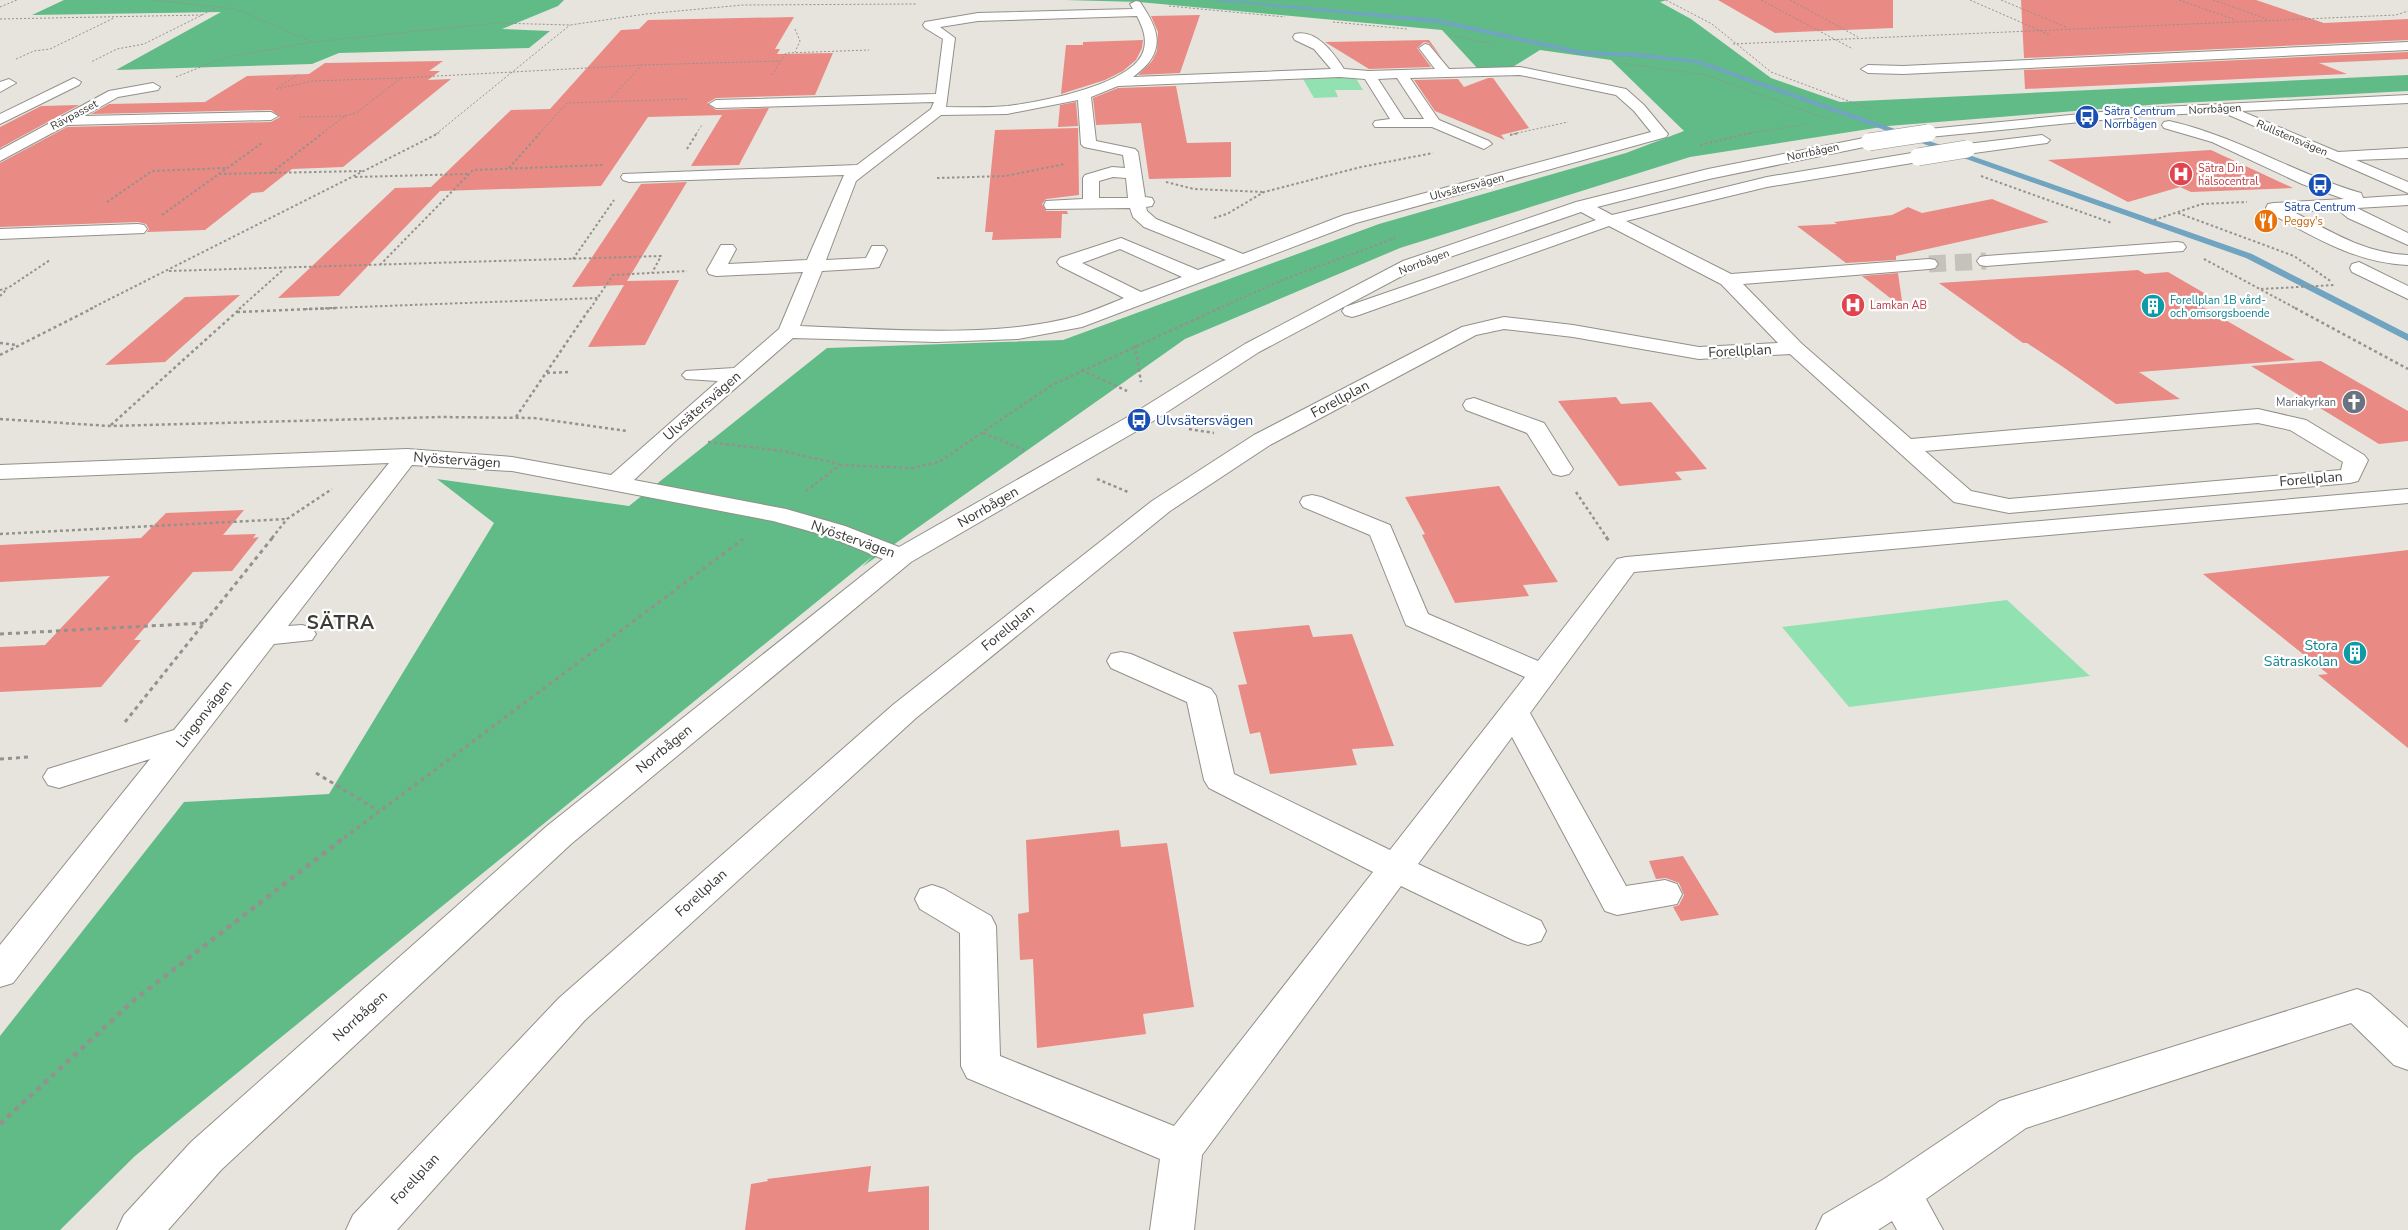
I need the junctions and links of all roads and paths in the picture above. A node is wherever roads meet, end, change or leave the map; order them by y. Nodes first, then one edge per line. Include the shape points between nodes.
1 (17, 0) edge
2 (155, 0) edge
3 (1666, 0) edge
4 (1761, 0) edge
5 (1790, 0) edge
6 (1970, 0) edge
7 (2001, 0) edge
8 (2213, 0) edge
9 (922, 4) dead end
10 (0, 7) edge
11 (217, 7) junction
12 (2408, 10) edge
13 (202, 15) junction
14 (116, 17) junction
15 (0, 19) edge
16 (2270, 20) junction
17 (570, 25) junction
18 (795, 28) dead end
19 (2069, 28) junction
20 (2038, 30) junction
21 (1299, 37) dead end
22 (1859, 37) junction
23 (1833, 38) junction
24 (312, 42) junction
25 (1733, 44) junction
26 (2408, 46) edge
27 (1425, 48) dead end
28 (869, 50) dead end
29 (2330, 50) junction
30 (795, 52) junction
31 (786, 53) dead end
32 (2156, 58) junction
33 (2108, 60) junction
34 (781, 61) dead end
35 (8, 63) dead end
36 (2366, 63) dead end
37 (2171, 64) dead end
38 (2004, 65) junction
39 (85, 66) dead end
40 (642, 66) junction
41 (1868, 69) dead end
42 (1898, 70) junction
43 (510, 72) junction
44 (2018, 72) dead end
45 (1340, 73) junction
46 (1445, 73) junction
47 (1401, 74) junction
48 (1369, 75) junction
49 (1916, 77) dead end
50 (401, 78) junction
51 (74, 82) dead end
52 (1117, 82) junction
53 (153, 87) joint
54 (274, 90) dead end
55 (1084, 95) junction
56 (2408, 99) edge
57 (608, 101) junction
58 (716, 104) junction
59 (940, 105) junction
60 (2222, 108) junction
61 (1874, 110) dead end
62 (2408, 112) edge
63 (271, 116) joint
64 (345, 116) junction
65 (69, 118) junction
66 (0, 120) edge
67 (2250, 120) junction
68 (1568, 122) dead end
69 (1434, 123) junction
70 (1380, 124) dead end
71 (1400, 124) junction
72 (2169, 125) junction
73 (2150, 127) dead end
74 (2060, 137) dead end
75 (266, 140) dead end
76 (1482, 143) junction
77 (1089, 144) junction
78 (2244, 150) junction
79 (2407, 152) edge
80 (0, 156) edge
81 (2335, 156) junction
82 (227, 168) junction
83 (508, 168) junction
84 (860, 170) junction
85 (364, 171) junction
86 (270, 173) junction
87 (218, 174) junction
88 (468, 174) junction
89 (1134, 174) junction
90 (671, 176) junction
91 (352, 177) junction
92 (629, 177) junction
93 (937, 178) dead end
94 (2408, 188) edge
95 (1264, 192) junction
96 (2408, 200) edge
97 (1142, 202) junction
98 (2378, 202) junction
99 (1091, 203) junction
100 (2340, 203) junction
101 (1052, 205) dead end
102 (1582, 206) junction
103 (2274, 208) junction
104 (2178, 213) junction
105 (2160, 218) dead end
106 (1611, 220) junction
107 (138, 230) joint
108 (64, 232) junction
109 (1172, 232) junction
110 (0, 234) edge
111 (2408, 240) edge
112 (2177, 247) dead end
113 (726, 249) dead end
114 (878, 250) dead end
115 (573, 259) junction
116 (1243, 260) junction
117 (1986, 260) tunnel mouth
118 (2408, 260) edge
119 (1930, 264) tunnel mouth
120 (380, 266) junction
121 (815, 266) junction
122 (2358, 268) dead end
123 (285, 269) junction
124 (716, 270) junction
125 (166, 271) junction
126 (652, 273) junction
127 (1198, 277) junction
128 (1728, 280) junction
129 (8, 288) dead end
130 (2260, 289) dead end
131 (2408, 293) edge
132 (0, 296) edge
133 (598, 298) junction
134 (1140, 299) junction
135 (237, 312) junction
136 (788, 332) junction
137 (0, 343) edge
138 (18, 345) junction
139 (1135, 345) dead end
140 (1252, 348) junction
141 (1795, 348) junction
142 (0, 355) edge
143 (1081, 370) dead end
144 (570, 372) dead end
145 (546, 373) junction
146 (740, 374) junction
147 (693, 375) dead end
148 (1142, 390) dead end
149 (1135, 395) dead end
150 (1474, 405) dead end
151 (516, 418) dead end
152 (110, 426) dead end
153 (1906, 446) junction
154 (394, 456) junction
155 (1561, 469) joint
156 (0, 472) edge
157 (618, 482) junction
158 (2408, 496) edge
159 (1312, 502) dead end
160 (287, 519) junction
161 (0, 534) edge
162 (902, 556) junction
163 (1626, 565) junction
164 (205, 623) junction
165 (0, 634) edge
166 (302, 634) dead end
167 (265, 636) junction
168 (1121, 661) dead end
169 (1543, 674) junction
170 (1514, 712) junction
171 (124, 722) dead end
172 (185, 737) junction
173 (316, 773) dead end
174 (59, 777) dead end
175 (379, 811) dead end
176 (1395, 868) junction
177 (1665, 894) dead end
178 (932, 899) dead end
179 (1528, 931) dead end
180 (0, 972) edge
181 (2408, 1052) edge
182 (1182, 1149) junction
183 (1899, 1193) junction
184 (139, 1230) edge
185 (368, 1230) edge
186 (1172, 1230) edge
187 (1838, 1230) edge
188 (1921, 1230) edge

1 - 10 path
2 - 11 path
3 - 25 path via 1712,24
4 - 23 path
5 - 22 path
6 - 20 path
7 - 19 path
8 - 16 path
9 - 17 path via 743,5 656,12
11 - 13 path
11 - 24 path via 236,9
12 - 16 path via 2396,14
13 - 14 path
13 - 39 path via 144,44 117,49
14 - 15 path
14 - 35 path via 50,48 34,51
16 - 19 path
17 - 24 path via 497,23
17 - 43 path
18 - 30 path via 800,42
19 - 20 path
20 - 22 path
20 - 33 path
21 - 45 street via 1316,42 1324,49
22 - 23 path
23 - 25 path
23 - 42 path
24 - 53 path via 223,58
25 - 61 path via 1772,72
26 - 29 street
27 - 46 street
28 - 30 path
29 - 32 street
29 - 36 street
30 - 31 path
32 - 33 street
32 - 37 street
33 - 38 street
34 - 40 path
38 - 42 street
38 - 44 street
40 - 43 path
40 - 57 path
41 - 42 street
42 - 49 street
43 - 50 path
43 - 85 path via 441,132
45 - 48 street
45 - 52 street
46 - 47 street
46 - 116 street, Ulvsätersvägen via 1520,71 1621,92 1660,134 1350,219
47 - 48 street
47 - 69 street
48 - 71 street
50 - 54 path via 313,81
50 - 64 path via 356,113
51 - 66 street
52 - 55 street
52 - 59 street via 1135,71 1150,54 1151,39 1139,8 978,16 930,25 949,38
53 - 65 street, Rävpasset via 114,94
55 - 59 street via 1005,110
55 - 77 street
56 - 60 street, Norrbågen
57 - 58 path via 720,98
57 - 83 path via 567,103
58 - 59 street via 847,105 881,97
58 - 90 path
59 - 84 street, Ulvsätersvägen
60 - 67 street, Rullstensvägen
60 - 102 street, Norrbågen, bridge via 2115,115 1868,142 1708,174
62 - 67 street, Norrbågen
63 - 64 path
63 - 65 street
64 - 86 path
65 - 66 street
65 - 80 street, Rävpasset
67 - 72 street, Norrbågen
67 - 78 street
67 - 81 street, Rullstensvägen
68 - 76 path
69 - 71 street
69 - 76 street
70 - 71 street
72 - 73 street, Norrbågen
72 - 78 street via 2210,134
74 - 106 street, Norrbågen, bridge via 1767,182
75 - 82 path
76 - 95 path via 1361,167
77 - 89 street via 1130,152
77 - 93 path via 1084,158 1044,170 1006,176
78 - 98 street via 2336,192
79 - 81 street, Rullstensvägen via 2379,157
81 - 94 street, Rullstensvägen
82 - 87 path
82 - 108 path via 152,171
83 - 88 path via 473,170
83 - 92 path via 638,164
84 - 90 street via 811,166 762,176
84 - 121 street, Ulvsätersvägen via 849,179
85 - 86 path
85 - 91 path
86 - 87 path
87 - 107 path
88 - 91 path
88 - 120 path
89 - 95 path via 1194,189
89 - 97 street
89 - 99 street via 1112,172 1091,178
90 - 92 street
91 - 125 path
92 - 115 path
95 - 109 path via 1227,214
96 - 98 street
97 - 99 street
97 - 109 street via 1139,213
98 - 100 street
99 - 101 street
100 - 103 street
100 - 111 street via 2354,214
102 - 106 street, Forellplan
102 - 140 street, Norrbågen via 1409,265
103 - 104 path via 2248,202 2202,204
103 - 118 street via 2362,253 2382,260
104 - 105 path
104 - 130 path via 2294,256 2336,285
106 - 128 street, Forellplan
106 - 140 street, Norrbågen
107 - 108 street
108 - 110 street
109 - 116 street
112 - 117 street
113 - 124 street
114 - 121 street via 873,263
115 - 120 path
115 - 126 path via 661,256
116 - 127 street, Ulvsätersvägen
119 - 128 street
120 - 123 path
121 - 124 street
121 - 136 street, Ulvsätersvägen
122 - 131 street
123 - 125 path
123 - 135 path
124 - 126 path
125 - 138 path
126 - 133 path via 614,275
127 - 134 street, Ulvsätersvägen
127 - 134 street via 1121,243 1066,262
128 - 141 street, Forellplan
129 - 132 path
133 - 135 path
133 - 145 path
134 - 136 street, Ulvsätersvägen via 1082,321 1018,333 936,336
135 - 152 path
136 - 146 street, Ulvsätersvägen
137 - 138 path
138 - 142 path
139 - 148 path
140 - 162 street, Norrbågen via 1139,420
141 - 153 street, Forellplan
141 - 185 street, Forellplan via 1699,353 1573,331 1504,323 1469,331 1262,440 1161,506 905,711 572,1009
143 - 149 path
144 - 145 path
145 - 151 path
146 - 147 street
146 - 157 street, Ulvsätersvägen
150 - 155 street via 1536,428
153 - 153 street, Forellplan via 1962,497 2008,506 2350,476 2356,460 2298,425 2258,416
154 - 156 street, Nyöstervägen
154 - 157 street, Nyöstervägen via 512,464
154 - 160 path
154 - 167 street, Lingonvägen
155 - 163 path
157 - 162 street, Nyöstervägen via 777,514 836,531
158 - 163 street
159 - 169 street via 1382,530 1416,619
160 - 161 path
160 - 164 path
162 - 184 street, Norrbågen via 559,834 206,1156
163 - 169 street
164 - 165 path
164 - 171 path
166 - 167 street
167 - 172 street, Lingonvägen
168 - 176 street via 1201,696 1220,780
169 - 170 street
170 - 176 street
170 - 177 street via 1617,901
172 - 174 street
172 - 180 street, Lingonvägen
173 - 175 path
176 - 179 street
176 - 182 street
178 - 182 street via 978,926 981,1066
181 - 183 street via 2357,1005 2014,1114
182 - 186 street
183 - 187 street
183 - 188 street

